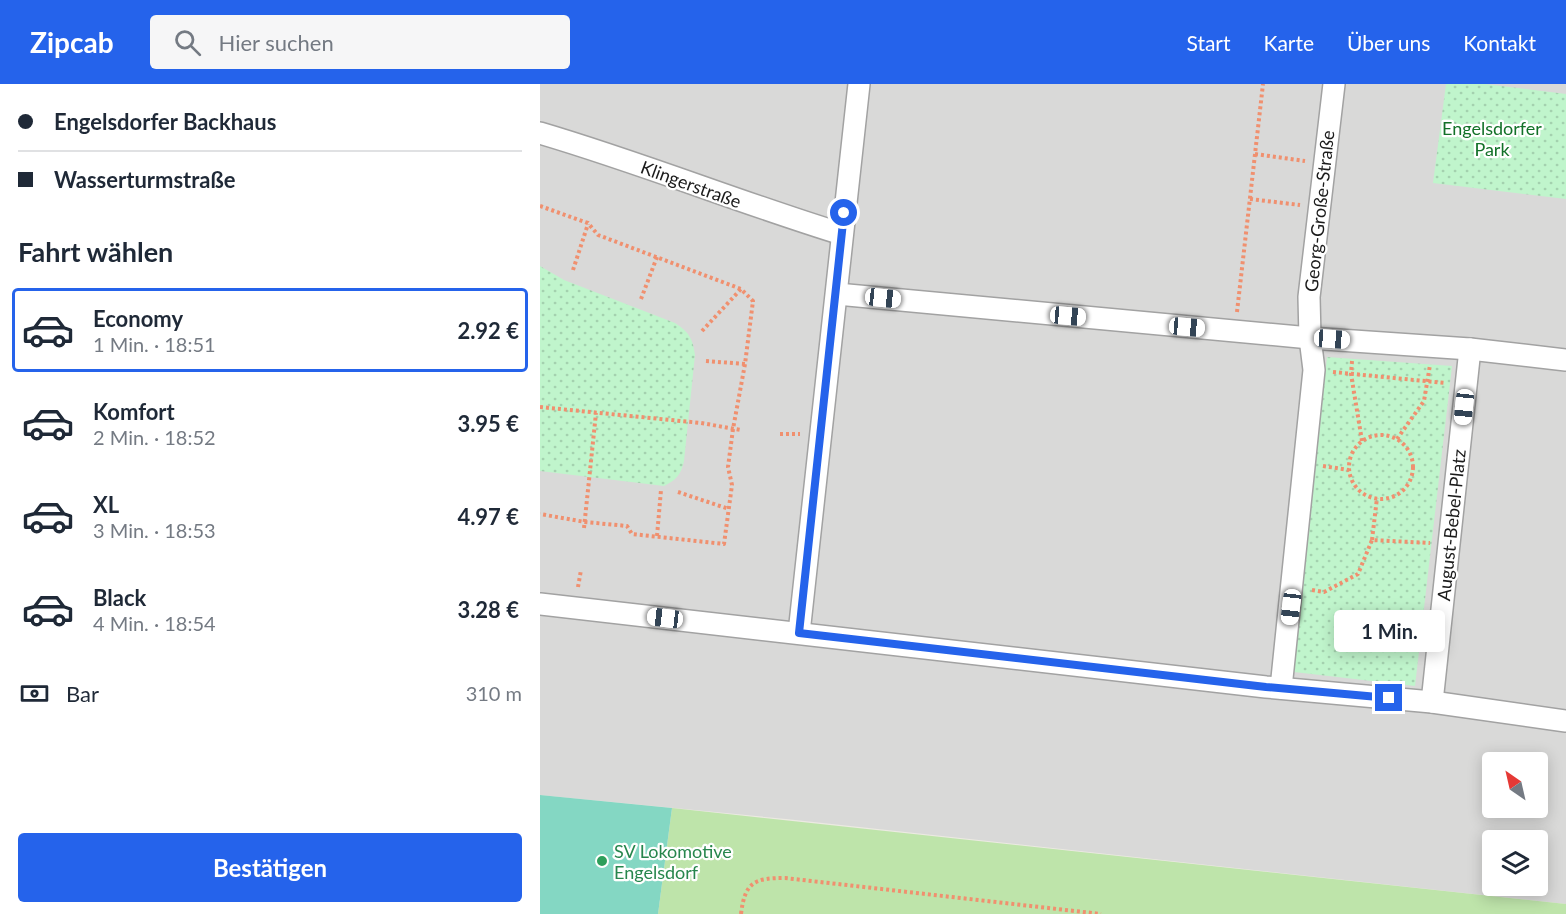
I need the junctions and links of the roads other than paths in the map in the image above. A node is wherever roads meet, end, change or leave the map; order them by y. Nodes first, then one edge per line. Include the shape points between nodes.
1 (859, 84) edge
2 (1334, 84) edge
3 (540, 133) edge
4 (842, 234) junction
5 (837, 294) junction
6 (1310, 338) junction
7 (1470, 349) junction
8 (1566, 360) edge
9 (540, 604) edge
10 (799, 633) junction
11 (1281, 688) junction
12 (1432, 702) junction
13 (1566, 721) edge

1 - 4 street
2 - 6 street, Georg-Große-Straße via 1309,297
3 - 4 street, Klingerstraße
4 - 5 street
5 - 6 street
5 - 10 street
6 - 7 street
6 - 11 street via 1314,370
7 - 8 street
7 - 12 street, August-Bebel-Platz
9 - 10 street
10 - 11 street
11 - 12 street
12 - 13 street

